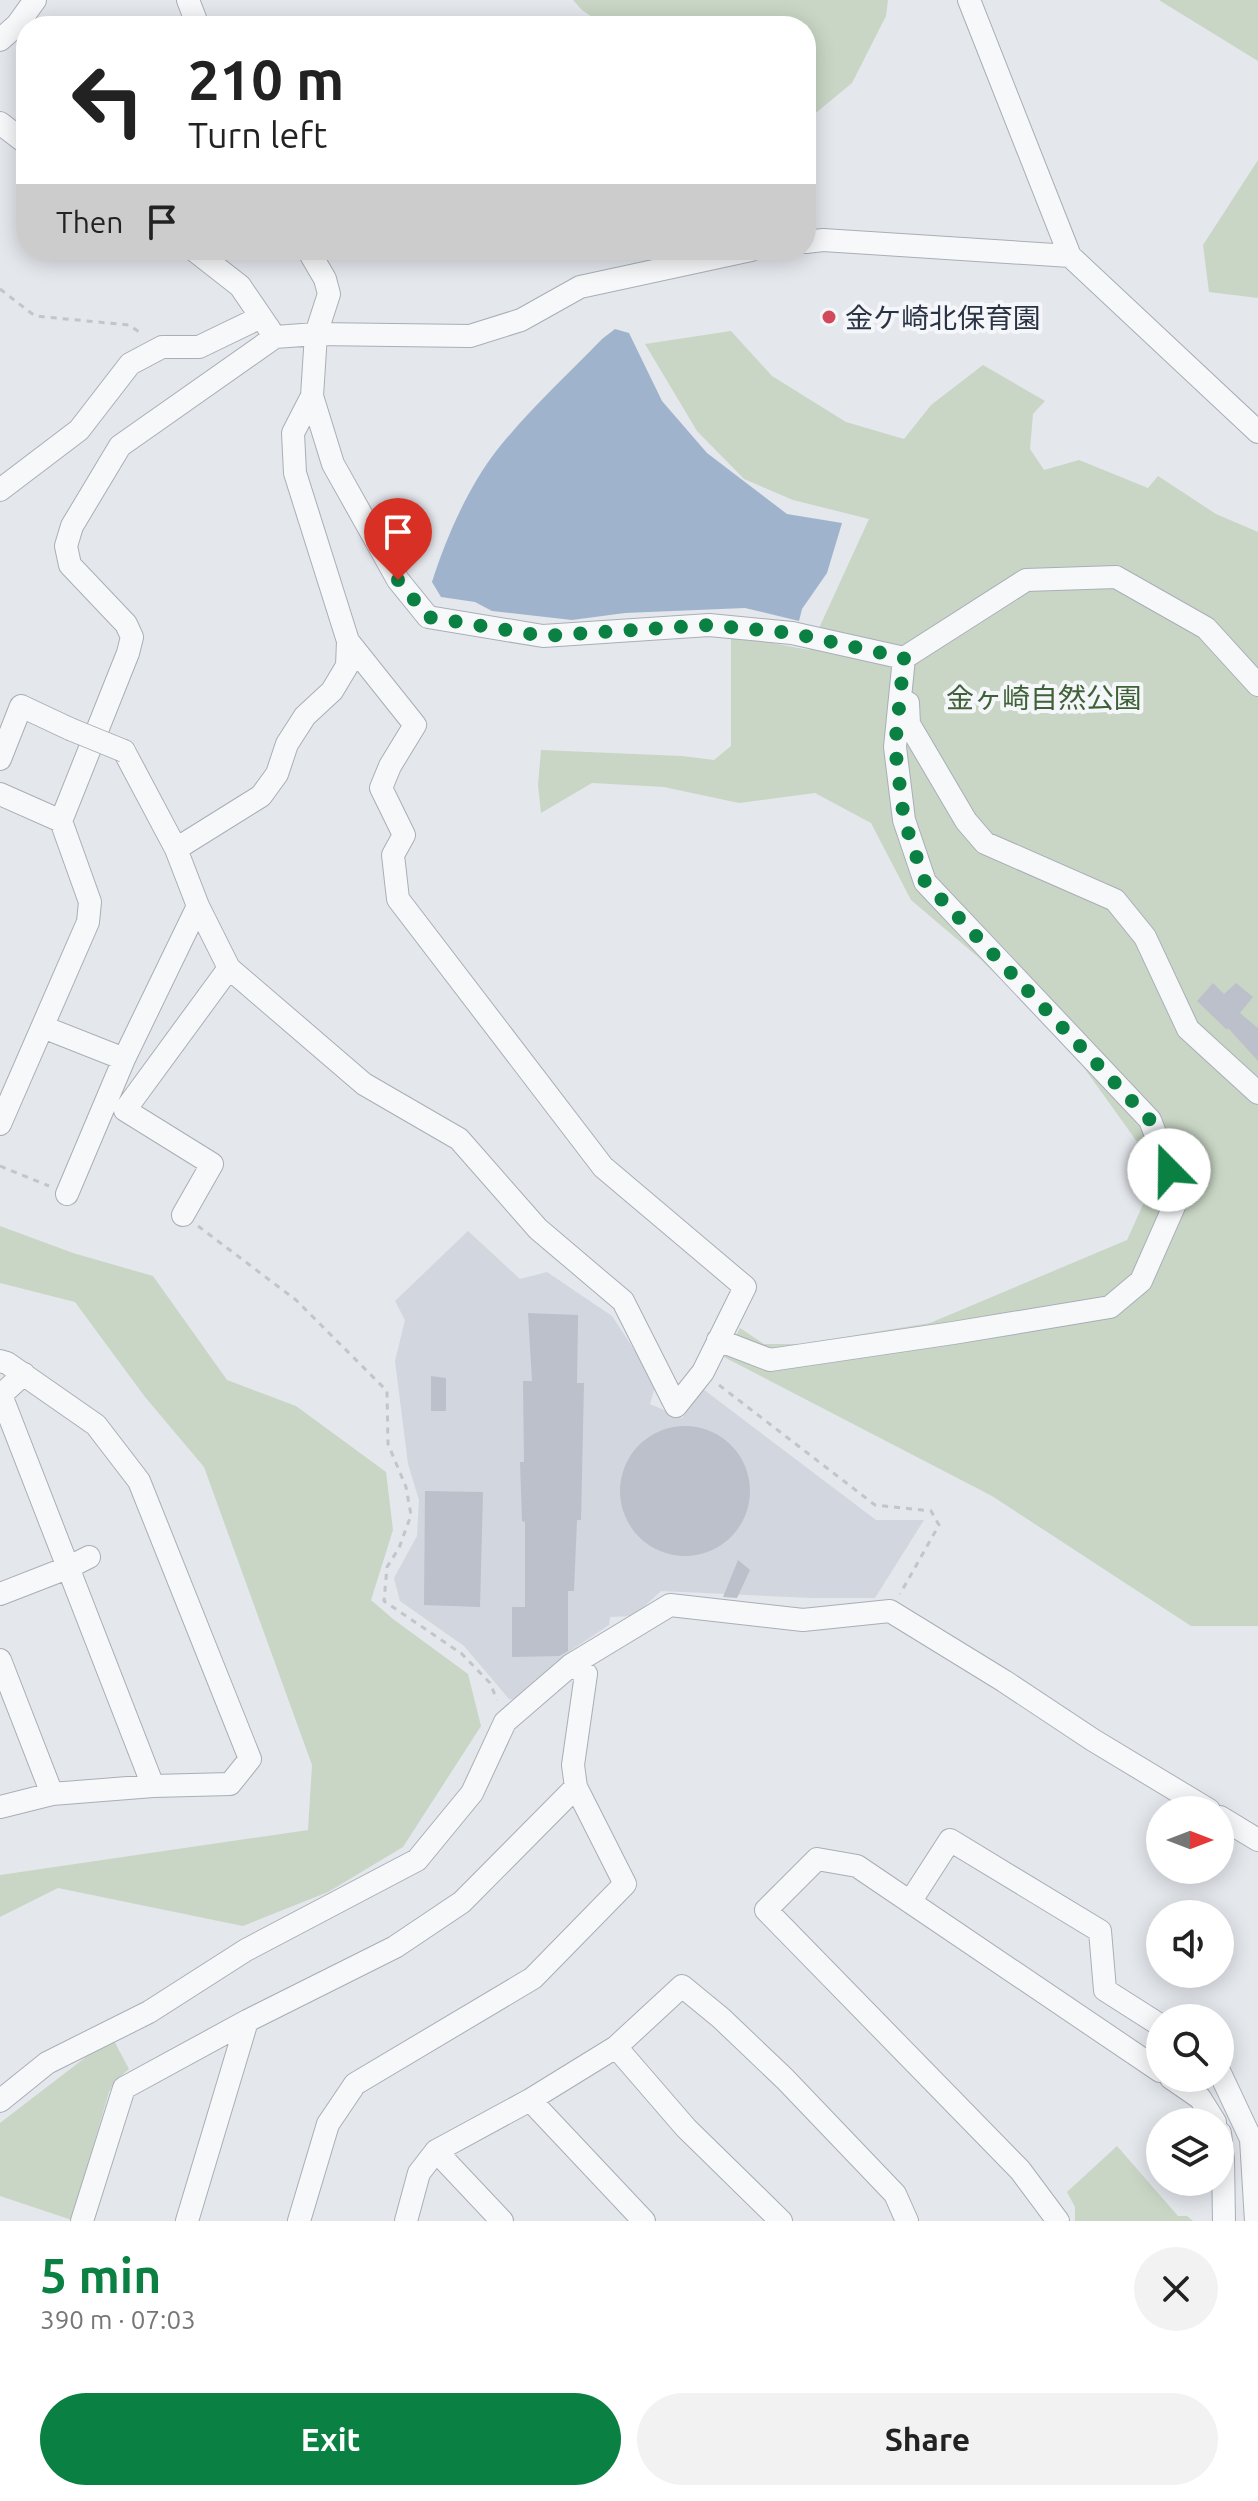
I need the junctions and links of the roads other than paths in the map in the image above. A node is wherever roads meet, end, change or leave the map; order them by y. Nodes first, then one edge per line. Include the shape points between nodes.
1 (969, 0) edge
2 (16, 26) edge
3 (0, 40) edge
4 (0, 123) edge
5 (16, 135) edge
6 (816, 241) edge
7 (1070, 256) junction
8 (207, 260) edge
9 (314, 260) edge
10 (705, 260) edge
11 (261, 317) junction
12 (316, 334) junction
13 (275, 337) junction
14 (312, 396) junction
15 (1258, 432) edge
16 (0, 490) edge
17 (348, 641) junction
18 (904, 658) junction
19 (1258, 685) edge
20 (0, 759) edge
21 (0, 794) edge
22 (61, 821) junction
23 (176, 849) junction
24 (198, 906) junction
25 (229, 968) junction
26 (43, 1027) junction
27 (124, 1059) junction
28 (1258, 1093) edge
29 (0, 1124) edge
30 (67, 1194) road end
31 (183, 1215) road end
32 (718, 1340) junction
33 (0, 1361) edge
34 (24, 1374) junction
35 (89, 1557) dead end
36 (67, 1568) junction
37 (0, 1594) edge
38 (0, 1660) edge
39 (571, 1665) junction
40 (153, 1786) junction
41 (576, 1787) junction
42 (52, 1794) junction
43 (1186, 1796) edge
44 (0, 1807) edge
45 (1234, 1825) edge
46 (1258, 1840) edge
47 (910, 1902) junction
48 (1146, 2016) edge
49 (247, 2021) junction
50 (616, 2047) junction
51 (1146, 2062) edge
52 (1191, 2092) edge
53 (1229, 2092) edge
54 (530, 2100) junction
55 (0, 2101) edge
56 (1206, 2108) edge
57 (436, 2151) junction
58 (1224, 2196) edge
59 (82, 2221) edge
60 (187, 2221) edge
61 (299, 2221) edge
62 (406, 2221) edge
63 (502, 2221) edge
64 (644, 2221) edge
65 (781, 2221) edge
66 (907, 2221) edge
67 (1058, 2221) edge
68 (1224, 2221) edge
69 (1256, 2221) edge

1 - 7 street
2 - 3 street
4 - 5 street
6 - 7 street
7 - 15 street
8 - 11 street via 240,286
9 - 12 street via 329,294
10 - 12 street via 580,287 521,320 470,336
11 - 13 street
11 - 16 street via 199,347 162,347 130,364 79,430
12 - 13 street
12 - 14 street
13 - 22 street via 120,446 72,526 66,546 70,565 132,637
14 - 17 street via 293,433 295,473
14 - 18 street via 333,464 398,580 428,617 543,636 709,625 792,633
17 - 23 street via 347,666 332,691 305,716 261,796
17 - 32 street via 415,725 381,788 404,835 393,855 398,899 603,1167 745,1287
18 - 19 street via 1026,580 1116,577 1206,628
18 - 28 street via 909,724 966,821 985,843 1115,900 1145,937 1188,1029
18 - 32 street via 895,747 904,820 925,882 1150,1120 1179,1195 1141,1281 1110,1307 770,1360
20 - 23 street, bridge via 21,706 124,751
21 - 22 street
22 - 26 street via 90,902 88,922
23 - 24 street
24 - 25 street
24 - 27 street
25 - 31 street via 125,1110 212,1164
25 - 32 street via 364,1084 459,1139 538,1229 623,1301 676,1406 703,1372
26 - 27 street
26 - 29 street
27 - 30 street
33 - 34 street
34 - 36 street via 1,1395
34 - 40 street via 96,1425 139,1481 250,1759 230,1784
35 - 36 street
36 - 37 street
36 - 40 street
38 - 42 street
39 - 41 street via 586,1674 573,1765
39 - 43 street via 670,1605 803,1620 890,1611
39 - 55 street via 505,1722 472,1793 417,1860 246,1950 149,2012 47,2063
40 - 42 street
41 - 49 street via 462,1902 395,1947
41 - 61 street via 625,1884 533,1978 355,2084 328,2124
42 - 44 street
45 - 46 street
47 - 48 street via 950,1840 1100,1931 1105,1990
47 - 51 street
47 - 67 street via 857,1866 817,1859 766,1910 1020,2170
49 - 59 street via 124,2088
49 - 60 street
50 - 54 street
50 - 65 street via 686,2128
50 - 66 street via 682,1986 785,2079 895,2194
52 - 56 street
53 - 69 street via 1251,2139
54 - 57 street
54 - 64 street
57 - 62 street via 419,2173
57 - 63 street
58 - 68 street

